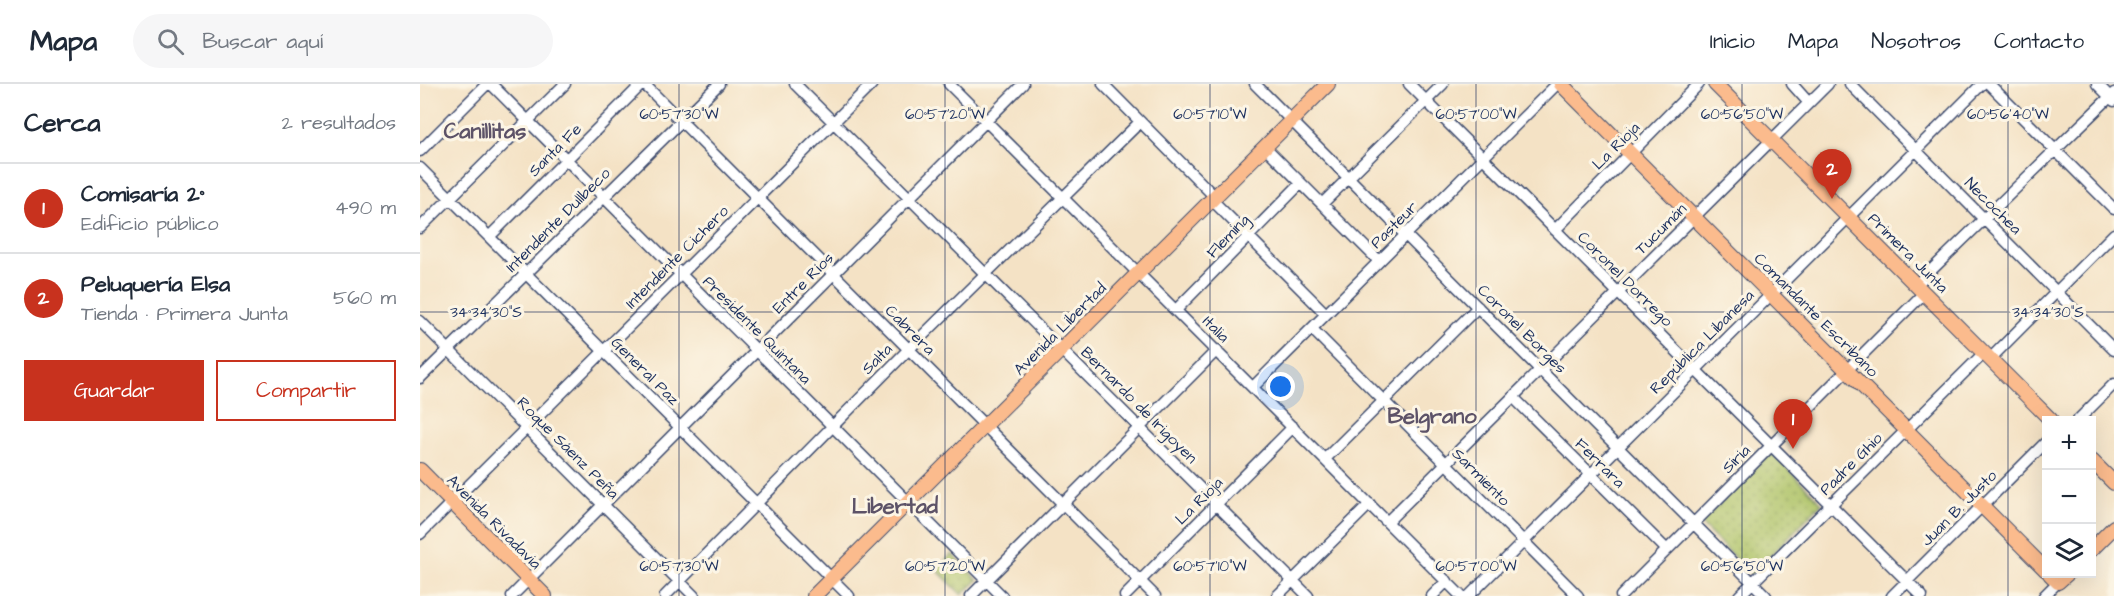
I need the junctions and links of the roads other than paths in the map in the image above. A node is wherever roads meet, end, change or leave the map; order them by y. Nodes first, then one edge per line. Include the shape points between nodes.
1 (489, 84) edge
2 (565, 84) edge
3 (643, 84) edge
4 (719, 84) edge
5 (795, 84) edge
6 (872, 84) edge
7 (949, 84) edge
8 (1023, 84) edge
9 (1103, 84) edge
10 (1255, 84) edge
11 (1328, 84) edge
12 (1409, 84) edge
13 (1443, 84) edge
14 (1559, 84) edge
15 (1699, 84) edge
16 (1715, 84) edge
17 (1792, 84) edge
18 (1828, 84) edge
19 (1850, 84) edge
20 (1982, 84) edge
21 (1989, 84) edge
22 (2097, 84) edge
23 (2112, 97) edge
24 (1426, 101) junction
25 (1809, 103) junction
26 (528, 121) junction
27 (681, 121) junction
28 (986, 121) junction
29 (1292, 121) junction
30 (833, 122) junction
31 (1140, 122) junction
32 (1771, 140) junction
33 (1265, 147) junction
34 (1916, 150) junction
35 (2055, 150) junction
36 (420, 151) edge
37 (1630, 153) junction
38 (1483, 158) junction
39 (566, 160) junction
40 (420, 168) edge
41 (1349, 178) junction
42 (1301, 183) junction
43 (602, 197) junction
44 (1063, 197) junction
45 (451, 198) junction
46 (757, 198) junction
47 (909, 198) junction
48 (1214, 199) junction
49 (1322, 204) junction
50 (2114, 209) edge
51 (1694, 217) junction
52 (1848, 217) junction
53 (1983, 218) junction
54 (420, 228) edge
55 (1555, 230) junction
56 (1405, 234) junction
57 (2114, 234) edge
58 (489, 237) junction
59 (1248, 237) junction
60 (1378, 261) junction
61 (526, 273) junction
62 (986, 273) junction
63 (1139, 273) junction
64 (680, 274) junction
65 (833, 274) junction
66 (1920, 289) junction
67 (2056, 292) junction
68 (1618, 293) junction
69 (1771, 294) junction
70 (1478, 307) junction
71 (1176, 310) junction
72 (1326, 314) junction
73 (420, 321) edge
74 (1312, 328) junction
75 (449, 350) junction
76 (908, 350) junction
77 (1062, 350) junction
78 (1216, 350) junction
79 (2114, 350) edge
80 (604, 351) junction
81 (757, 351) junction
82 (1987, 356) junction
83 (1541, 369) junction
84 (1695, 370) junction
85 (1847, 370) junction
86 (420, 378) edge
87 (2114, 384) edge
88 (1253, 387) junction
89 (1513, 397) junction
90 (1384, 401) junction
91 (2047, 416) edge
92 (2082, 416) edge
93 (832, 426) junction
94 (985, 426) junction
95 (680, 427) junction
96 (1140, 427) junction
97 (1293, 427) junction
98 (526, 428) junction
99 (1906, 429) junction
100 (1771, 446) junction
101 (2042, 446) edge
102 (1618, 447) junction
103 (1325, 459) junction
104 (1446, 463) junction
105 (2096, 465) edge
106 (420, 470) edge
107 (1591, 474) junction
108 (2114, 483) edge
109 (452, 502) junction
110 (908, 502) junction
111 (756, 503) junction
112 (1063, 504) junction
113 (1216, 504) junction
114 (1370, 504) junction
115 (603, 505) junction
116 (1830, 505) junction
117 (1983, 506) junction
118 (1387, 522) junction
119 (1694, 523) junction
120 (2114, 526) edge
121 (420, 534) edge
122 (1524, 541) junction
123 (2096, 544) edge
124 (1667, 550) junction
125 (2042, 566) edge
126 (832, 578) junction
127 (2057, 578) edge
128 (528, 579) junction
129 (987, 580) junction
130 (680, 581) junction
131 (1140, 581) junction
132 (1293, 581) junction
133 (1447, 581) junction
134 (1907, 581) junction
135 (1752, 582) junction
136 (512, 596) edge
137 (545, 596) edge
138 (665, 596) edge
139 (694, 596) edge
140 (814, 596) edge
141 (849, 596) edge
142 (971, 596) edge
143 (1002, 596) edge
144 (1125, 596) edge
145 (1155, 596) edge
146 (1277, 596) edge
147 (1308, 596) edge
148 (1432, 596) edge
149 (1461, 596) edge
150 (1469, 596) edge
151 (1578, 596) edge
152 (1621, 596) edge
153 (1738, 596) edge
154 (1766, 596) edge
155 (1892, 596) edge
156 (1922, 596) edge
157 (2044, 596) edge

1 - 26 street, Presidente Quintana
1 - 36 street
2 - 26 street
3 - 27 street, Cabrera
3 - 39 street, Santa Fe
4 - 27 street, Intendente Dullbeco
5 - 30 street, Bernardo de Irigoyen
6 - 30 street, Intendente Cichero
7 - 28 street, Italia
8 - 28 street, Entre Ríos
9 - 31 street
10 - 29 street, Coronel Borges
11 - 29 main road, Avenida Libertad
12 - 24 street, Coronel Dorrego
13 - 24 street
14 - 37 main road, Comandante Escribano
14 - 38 street, Pasteur
15 - 37 street, La Rioja
16 - 32 main road, Primera Junta
17 - 25 street
18 - 25 street, Tucumán
19 - 34 street, Necochea
20 - 34 street, República Libanesa
21 - 35 street
22 - 23 street
23 - 35 street, Siria
24 - 38 street, Coronel Dorrego
24 - 41 street
25 - 32 street, Tucumán
26 - 39 street, Presidente Quintana
26 - 45 street
27 - 43 street, Intendente Dullbeco
27 - 46 street, Cabrera
28 - 44 street, Italia
28 - 47 street, Entre Ríos
29 - 33 main road, Avenida Libertad
29 - 41 street, Coronel Borges
30 - 46 street, Intendente Cichero
30 - 47 street, Bernardo de Irigoyen
31 - 44 street, Salta
31 - 48 street
32 - 51 street, Tucumán
32 - 52 main road, Primera Junta
33 - 42 street
33 - 48 main road, Avenida Libertad
34 - 52 street, República Libanesa
34 - 53 street, Necochea
35 - 50 street
35 - 53 street, Siria
37 - 51 main road, Comandante Escribano
37 - 55 street, La Rioja
38 - 55 street, Coronel Dorrego
38 - 56 street, Pasteur
39 - 43 street, Presidente Quintana
39 - 58 street, Santa Fe
40 - 45 street, General Paz
41 - 49 street
41 - 56 street, Coronel Borges
42 - 49 street
42 - 59 street, Fleming
43 - 61 street, Intendente Dullbeco
43 - 64 street, Presidente Quintana
44 - 62 street, Salta
44 - 63 street, Italia
45 - 54 street
45 - 58 street, General Paz
46 - 64 street, Intendente Cichero
46 - 65 street, Cabrera
47 - 62 street, Bernardo de Irigoyen
47 - 65 street, Entre Ríos
48 - 59 street
48 - 63 main road, Avenida Libertad
49 - 60 street
51 - 68 street, Tucumán
51 - 69 main road, Comandante Escribano
52 - 66 main road, Primera Junta
52 - 69 street, República Libanesa
53 - 66 street, Siria
53 - 67 street, Necochea
55 - 68 street, Coronel Dorrego
56 - 60 street, Pasteur
56 - 70 street, Coronel Borges
57 - 67 street, Padre Ghio
58 - 61 street, General Paz
59 - 71 street, Fleming
59 - 72 street
60 - 72 street, Pasteur
61 - 75 street, Intendente Dullbeco
61 - 80 street, General Paz
62 - 76 street, Salta
62 - 77 street, Bernardo de Irigoyen
63 - 71 street, Italia
63 - 77 main road, Avenida Libertad
64 - 80 street, Intendente Cichero
64 - 81 street, Presidente Quintana
65 - 76 street, Cabrera
65 - 81 street, Entre Ríos
66 - 82 main road, Primera Junta
66 - 85 street, Siria
67 - 79 street, Necochea
67 - 82 street, Padre Ghio
68 - 83 street, Tucumán
68 - 84 street, Coronel Dorrego
69 - 84 street, República Libanesa
69 - 85 main road, Comandante Escribano
70 - 83 street, Coronel Borges
70 - 90 street
71 - 78 street, Italia
72 - 74 street, Pasteur
73 - 75 street, Roque Sáenz Peña
74 - 88 street, Pasteur
74 - 90 street, Sarmiento
75 - 86 street, Intendente Dullbeco
75 - 98 street, Roque Sáenz Peña
76 - 93 street, Salta
76 - 94 street, Cabrera
77 - 94 main road, Avenida Libertad
77 - 96 street, Bernardo de Irigoyen
78 - 88 street, Italia
78 - 96 street
80 - 95 street, General Paz
80 - 98 street, Intendente Cichero
81 - 93 street, Presidente Quintana
81 - 95 street, Entre Ríos
82 - 91 main road, Primera Junta
82 - 99 street, Padre Ghio
83 - 89 street, Tucumán
83 - 102 street, Coronel Borges
84 - 100 street, Coronel Dorrego
84 - 102 street, República Libanesa
85 - 99 main road, Comandante Escribano
85 - 100 street, Siria
87 - 92 street
88 - 97 street, Italia
89 - 104 street, Tucumán
89 - 107 street, Ferrara
90 - 103 street
90 - 104 street, Sarmiento
93 - 110 street, Presidente Quintana
93 - 111 street, Salta
94 - 110 main road, Avenida Libertad
94 - 112 street, Cabrera
95 - 111 street, General Paz
95 - 115 street, Entre Ríos
96 - 112 street
96 - 113 street, Bernardo de Irigoyen
97 - 103 street, Italia
97 - 113 street, La Rioja
98 - 109 street, Intendente Cichero
98 - 115 street, Roque Sáenz Peña
99 - 116 street, Padre Ghio
99 - 117 main road, Comandante Escribano
100 - 116 street, Coronel Dorrego
100 - 119 street, Siria
101 - 117 street, Juan B. Justo
102 - 107 street, República Libanesa
102 - 119 street, Coronel Borges
103 - 114 street, Italia
104 - 118 street, Tucumán
104 - 122 street, Sarmiento
105 - 108 main road
106 - 109 main road, Avenida Rivadavia
107 - 122 street, República Libanesa
107 - 124 street, Ferrara
109 - 121 street, Intendente Cichero
109 - 128 main road, Avenida Rivadavia
110 - 126 main road, Avenida Libertad
110 - 129 street, Presidente Quintana
111 - 126 street, General Paz
111 - 130 street, Salta
112 - 129 street
112 - 131 street, Cabrera
113 - 131 street, La Rioja
113 - 132 street, Bernardo de Irigoyen
114 - 118 street, Italia
114 - 132 street
115 - 128 street, Entre Ríos
115 - 130 street, Roque Sáenz Peña
116 - 134 street, Coronel Dorrego
116 - 135 street, Padre Ghio
117 - 125 main road, Comandante Escribano
117 - 134 street, Juan B. Justo
118 - 133 street, Italia
119 - 124 street, Siria
119 - 135 street, Coronel Borges
120 - 123 main road
122 - 150 street, República Libanesa
122 - 151 street, Sarmiento
124 - 152 street, Siria
126 - 140 main road, Avenida Libertad
126 - 141 street, General Paz
127 - 157 street
128 - 136 street, Entre Ríos
128 - 137 main road, Avenida Rivadavia
129 - 142 street
129 - 143 street, Presidente Quintana
130 - 138 street, Salta
130 - 139 street, Roque Sáenz Peña
131 - 144 street, La Rioja
131 - 145 street, Cabrera
132 - 146 street
132 - 147 street, Bernardo de Irigoyen
133 - 148 street
133 - 149 street, Italia
134 - 155 street, Juan B. Justo
134 - 156 street, Coronel Dorrego
135 - 153 street, Padre Ghio
135 - 154 street, Coronel Borges

